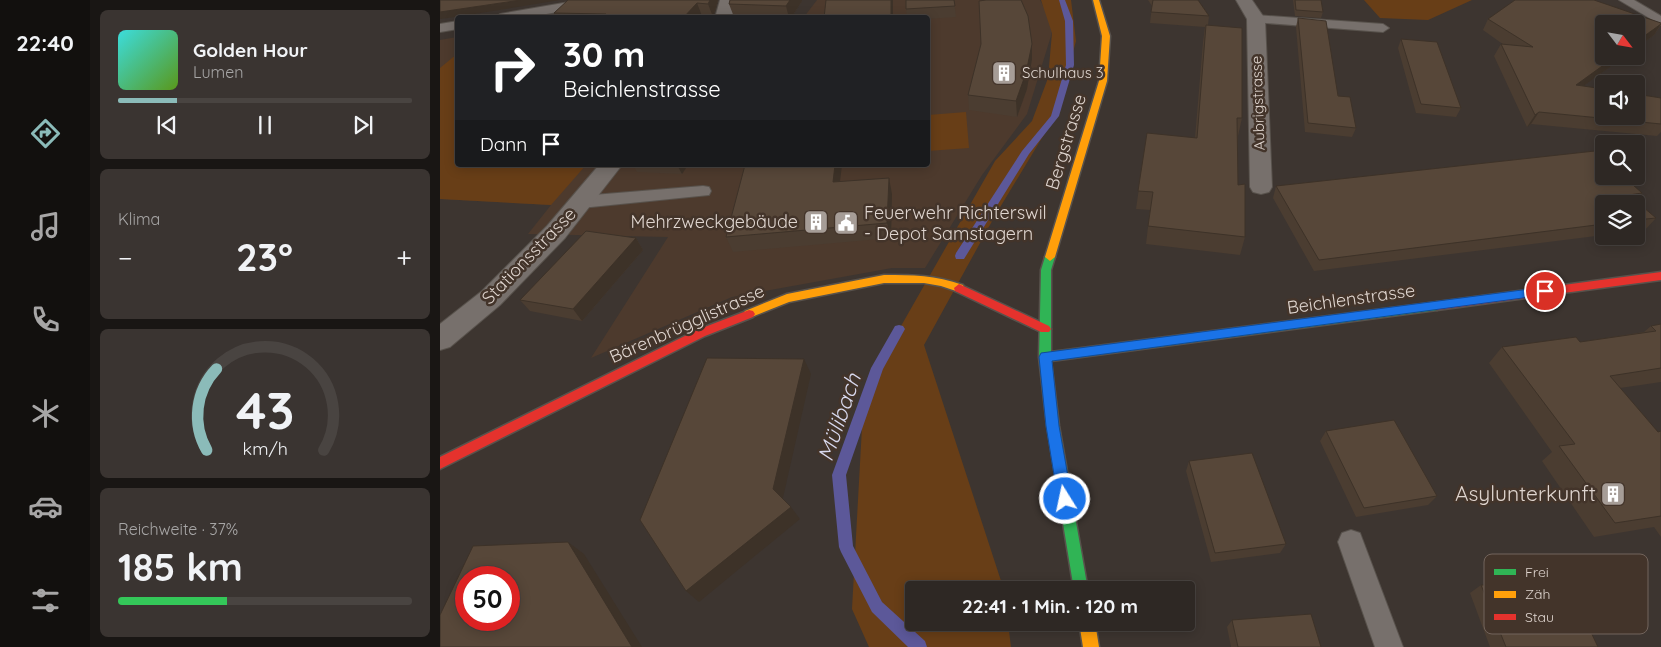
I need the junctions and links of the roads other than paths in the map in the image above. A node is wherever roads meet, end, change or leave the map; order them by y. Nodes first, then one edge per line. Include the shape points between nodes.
1 (602, 0) edge
2 (728, 0) edge
3 (1096, 0) edge
4 (1244, 0) edge
5 (1625, 0) edge
6 (517, 15) edge
7 (724, 15) edge
8 (1256, 19) junction
9 (1661, 21) edge
10 (455, 26) edge
11 (440, 28) edge
12 (1382, 28) dead end
13 (609, 167) edge
14 (1261, 186) dead end
15 (703, 191) dead end
16 (581, 202) junction
17 (1661, 276) edge
18 (1045, 329) junction
19 (440, 340) edge
20 (1045, 357) junction
21 (440, 463) edge
22 (1350, 542) dead end
23 (1079, 581) edge
24 (1088, 631) edge
25 (1091, 647) edge
26 (1389, 647) edge

1 - 6 lane
2 - 7 street
3 - 18 street, Bergstrasse via 1106,36 1103,81 1046,270
4 - 8 street
5 - 9 lane
8 - 12 lane
8 - 14 street, Aubrigstrasse
10 - 11 lane
13 - 16 street, Stationsstrasse
15 - 16 lane
16 - 19 street, Stationsstrasse via 490,298
17 - 20 street, Beichlenstrasse
18 - 20 street, Bergstrasse
18 - 21 street, Bärenbrügglistrasse via 971,293 924,279 884,279 787,298 701,332
20 - 23 street, Bergstrasse via 1053,426
22 - 26 lane
24 - 25 street

